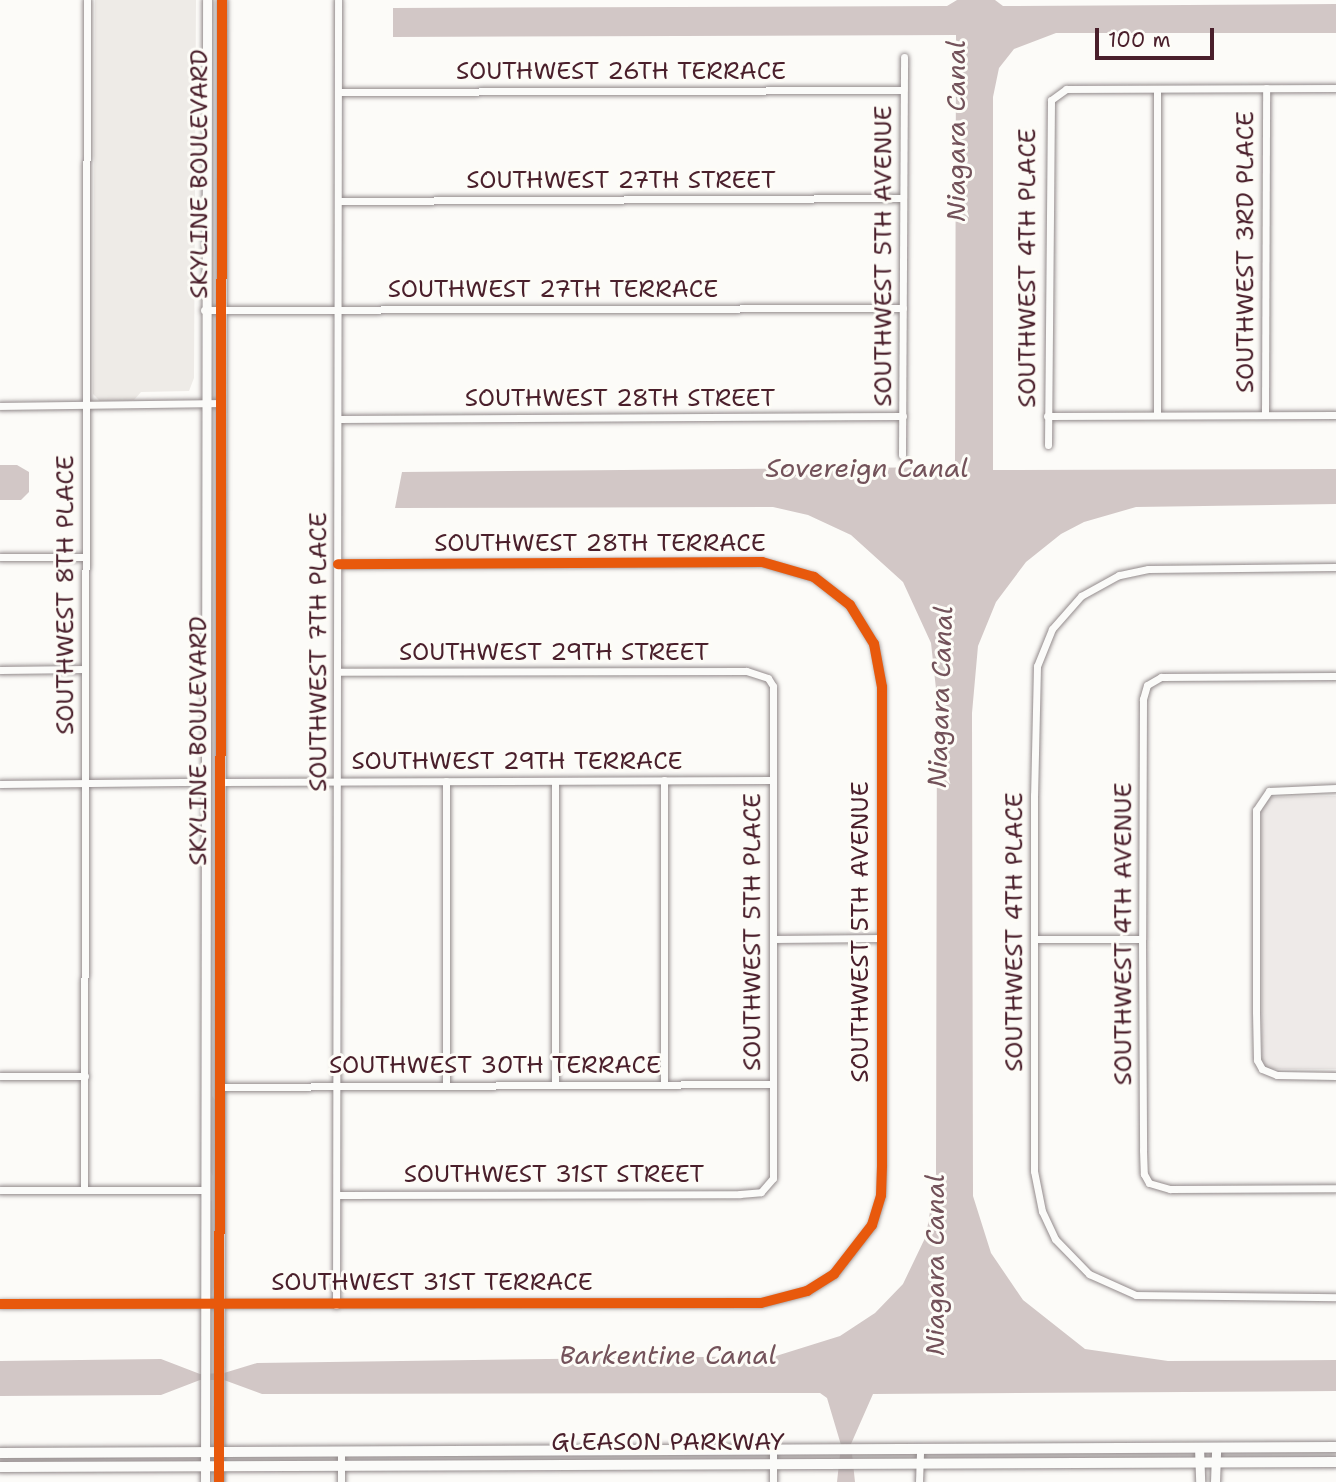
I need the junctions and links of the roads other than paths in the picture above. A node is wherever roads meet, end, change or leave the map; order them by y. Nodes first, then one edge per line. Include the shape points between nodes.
1 (87, 0) edge
2 (207, 0) edge
3 (222, 0) edge
4 (338, 0) edge
5 (904, 57) dead end
6 (1336, 88) edge
7 (1157, 89) junction
8 (1266, 89) junction
9 (903, 90) junction
10 (340, 92) junction
11 (903, 198) junction
12 (339, 201) junction
13 (903, 308) junction
14 (204, 310) junction
15 (220, 310) junction
16 (338, 310) junction
17 (205, 402) junction
18 (220, 403) junction
19 (0, 406) edge
20 (85, 406) junction
21 (1157, 415) junction
22 (1265, 415) junction
23 (1336, 415) edge
24 (903, 416) junction
25 (1047, 416) junction
26 (338, 419) junction
27 (1048, 446) dead end
28 (902, 456) dead end
29 (0, 557) edge
30 (86, 557) junction
31 (338, 564) junction
32 (1336, 567) edge
33 (850, 605) joint
34 (85, 669) junction
35 (0, 670) edge
36 (338, 672) junction
37 (1336, 676) edge
38 (768, 678) joint
39 (664, 780) junction
40 (772, 780) junction
41 (446, 781) junction
42 (555, 781) junction
43 (205, 782) junction
44 (220, 782) junction
45 (338, 782) junction
46 (85, 783) junction
47 (0, 784) edge
48 (1336, 788) edge
49 (882, 938) junction
50 (772, 939) junction
51 (1035, 939) junction
52 (1142, 939) junction
53 (0, 1076) edge
54 (85, 1076) junction
55 (1336, 1076) edge
56 (664, 1084) junction
57 (772, 1084) junction
58 (446, 1086) junction
59 (555, 1086) junction
60 (204, 1087) junction
61 (219, 1087) junction
62 (337, 1087) junction
63 (768, 1186) joint
64 (1336, 1188) edge
65 (84, 1189) junction
66 (219, 1189) junction
67 (0, 1190) edge
68 (204, 1190) junction
69 (337, 1195) junction
70 (850, 1258) joint
71 (1336, 1297) edge
72 (0, 1304) edge
73 (205, 1304) junction
74 (219, 1304) junction
75 (337, 1304) junction
76 (1199, 1447) junction
77 (1336, 1447) edge
78 (920, 1448) junction
79 (1216, 1448) junction
80 (773, 1449) junction
81 (205, 1451) junction
82 (341, 1451) junction
83 (220, 1452) junction
84 (0, 1453) edge
85 (1199, 1462) junction
86 (1215, 1462) junction
87 (1336, 1462) edge
88 (920, 1463) junction
89 (773, 1464) junction
90 (205, 1465) junction
91 (219, 1466) junction
92 (341, 1466) junction
93 (0, 1467) edge
94 (205, 1482) edge
95 (219, 1482) edge
96 (341, 1482) edge
97 (773, 1482) edge
98 (919, 1482) edge
99 (1199, 1482) edge
100 (1215, 1482) edge

1 - 20 street, SOUTHWEST 8TH PLACE
2 - 14 street, SKYLINE BOULEVARD
3 - 15 street, SKYLINE BOULEVARD
4 - 10 street, SOUTHWEST 7TH PLACE
5 - 9 street, SOUTHWEST 5TH AVENUE
6 - 8 street
7 - 8 street
7 - 21 street
7 - 25 street, SOUTHWEST 4TH PLACE via 1057,93 1048,109
8 - 22 street, SOUTHWEST 3RD PLACE
9 - 10 street, SOUTHWEST 26TH TERRACE
9 - 11 street, SOUTHWEST 5TH AVENUE
10 - 12 street, SOUTHWEST 7TH PLACE
11 - 12 street, SOUTHWEST 27TH STREET
11 - 13 street, SOUTHWEST 5TH AVENUE
12 - 16 street, SOUTHWEST 7TH PLACE
13 - 16 street, SOUTHWEST 27TH TERRACE
13 - 24 street, SOUTHWEST 5TH AVENUE
14 - 15 street, SOUTHWEST 27TH TERRACE
14 - 17 street, SKYLINE BOULEVARD
15 - 16 street, SOUTHWEST 27TH TERRACE
15 - 18 street, SKYLINE BOULEVARD
16 - 26 street, SOUTHWEST 7TH PLACE
17 - 18 street
17 - 20 street
17 - 43 street, SKYLINE BOULEVARD
18 - 44 street, SKYLINE BOULEVARD
19 - 20 street
20 - 30 street, SOUTHWEST 8TH PLACE
21 - 22 street
21 - 25 street
22 - 23 street
24 - 26 street, SOUTHWEST 28TH STREET
24 - 28 street, SOUTHWEST 5TH AVENUE
25 - 27 street, SOUTHWEST 4TH PLACE
26 - 31 street, SOUTHWEST 7TH PLACE
29 - 30 street
30 - 34 street, SOUTHWEST 8TH PLACE
31 - 33 street, SOUTHWEST 28TH TERRACE via 762,562 814,577
31 - 36 street, SOUTHWEST 7TH PLACE
32 - 51 street, SOUTHWEST 4TH PLACE via 1148,569 1100,584 1075,602 1048,637 1035,677
33 - 49 street, SOUTHWEST 5TH AVENUE via 874,644 881,676
34 - 35 street
34 - 46 street, SOUTHWEST 8TH PLACE
36 - 38 street, SOUTHWEST 29TH STREET via 746,671
36 - 45 street, SOUTHWEST 7TH PLACE
37 - 52 street, SOUTHWEST 4TH AVENUE via 1161,677 1147,685 1143,699
38 - 40 street, SOUTHWEST 5TH PLACE via 773,686
39 - 40 street, SOUTHWEST 29TH TERRACE
39 - 42 street, SOUTHWEST 29TH TERRACE
39 - 56 street
40 - 50 street, SOUTHWEST 5TH PLACE
41 - 42 street, SOUTHWEST 29TH TERRACE
41 - 45 street, SOUTHWEST 29TH TERRACE
41 - 58 street
42 - 59 street
43 - 44 street
43 - 46 street
43 - 60 street, SKYLINE BOULEVARD
44 - 45 street, SOUTHWEST 29TH TERRACE
44 - 61 street, SKYLINE BOULEVARD
45 - 62 street, SOUTHWEST 7TH PLACE
46 - 47 street
46 - 54 street, SOUTHWEST 8TH PLACE
48 - 55 street via 1279,789 1261,797 1256,810 1255,1012 1257,1060 1262,1069 1278,1075
49 - 50 street
49 - 70 street, SOUTHWEST 5TH AVENUE via 881,1195 872,1225
50 - 57 street, SOUTHWEST 5TH PLACE
51 - 52 street
51 - 71 street, SOUTHWEST 4TH PLACE via 1036,1185 1047,1225 1075,1263 1119,1290 1153,1297
52 - 64 street, SOUTHWEST 4TH AVENUE via 1143,1150 1149,1183 1170,1189
53 - 54 street
54 - 65 street, SOUTHWEST 8TH PLACE
56 - 57 street, SOUTHWEST 30TH TERRACE
56 - 59 street, SOUTHWEST 30TH TERRACE
57 - 63 street, SOUTHWEST 5TH PLACE via 773,1178
58 - 59 street, SOUTHWEST 30TH TERRACE
58 - 62 street, SOUTHWEST 30TH TERRACE
60 - 61 street
60 - 68 street, SKYLINE BOULEVARD
61 - 62 street, SOUTHWEST 30TH TERRACE
61 - 66 street, SKYLINE BOULEVARD
62 - 69 street, SOUTHWEST 7TH PLACE
63 - 69 street, SOUTHWEST 31ST STREET via 761,1192 740,1194
65 - 67 street
65 - 68 street
66 - 68 street
66 - 74 street, SKYLINE BOULEVARD
68 - 73 street, SKYLINE BOULEVARD
69 - 75 street, SOUTHWEST 7TH PLACE
70 - 75 street, SOUTHWEST 31ST TERRACE via 807,1291 761,1303
72 - 73 street, SOUTHWEST 31ST TERRACE
73 - 74 street, SOUTHWEST 31ST TERRACE
73 - 81 street, SKYLINE BOULEVARD
74 - 75 street, SOUTHWEST 31ST TERRACE
74 - 83 street, SKYLINE BOULEVARD
76 - 78 main road, GLEASON PARKWAY
76 - 79 main road, GLEASON PARKWAY
76 - 85 street
77 - 79 main road, GLEASON PARKWAY
78 - 80 main road, GLEASON PARKWAY
78 - 88 street
79 - 86 street
80 - 82 main road, GLEASON PARKWAY
80 - 89 street
81 - 83 main road, GLEASON PARKWAY
81 - 84 main road, GLEASON PARKWAY
81 - 90 street, SKYLINE BOULEVARD
82 - 83 main road, GLEASON PARKWAY
82 - 92 street
83 - 91 street, SKYLINE BOULEVARD
85 - 86 main road, GLEASON PARKWAY
85 - 88 main road, GLEASON PARKWAY
85 - 99 street
86 - 87 main road, GLEASON PARKWAY
86 - 100 street
88 - 89 main road, GLEASON PARKWAY
88 - 98 street
89 - 92 main road, GLEASON PARKWAY
89 - 97 street
90 - 91 main road, GLEASON PARKWAY
90 - 93 main road, GLEASON PARKWAY
90 - 94 street, SKYLINE BOULEVARD
91 - 92 main road, GLEASON PARKWAY
91 - 95 street, SKYLINE BOULEVARD
92 - 96 street

